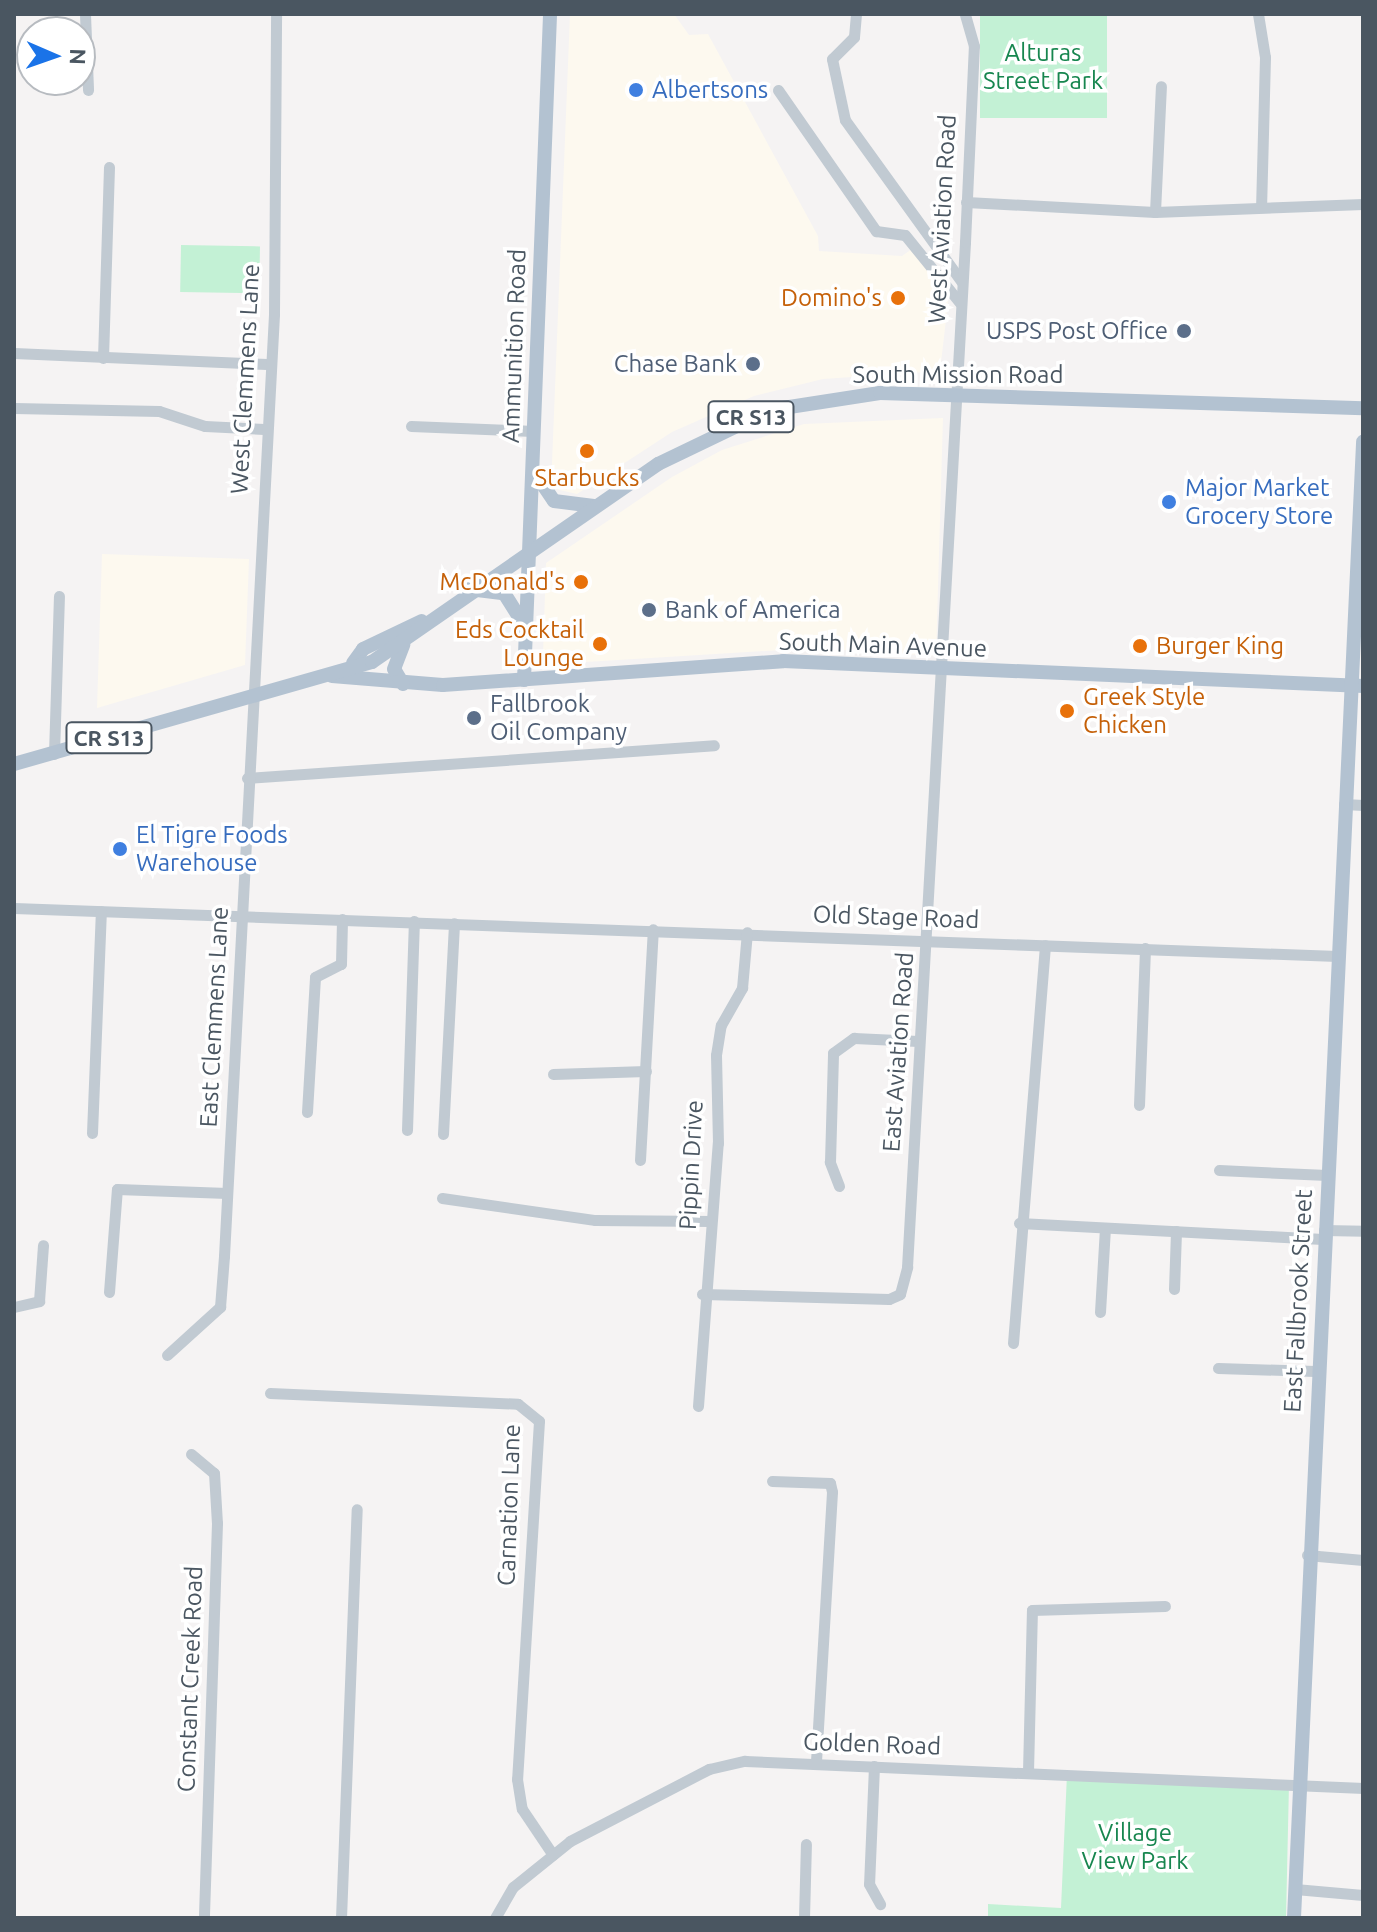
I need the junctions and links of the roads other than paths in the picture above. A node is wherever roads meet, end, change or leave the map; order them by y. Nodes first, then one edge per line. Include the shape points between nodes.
1 (276, 14) edge
2 (550, 14) edge
3 (856, 14) edge
4 (965, 14) edge
5 (1258, 14) edge
6 (1161, 86) dead end
7 (778, 90) dead end
8 (109, 167) dead end
9 (966, 202) junction
10 (1363, 204) edge
11 (1261, 206) junction
12 (1155, 212) junction
13 (962, 282) junction
14 (960, 303) junction
15 (14, 353) edge
16 (103, 358) junction
17 (267, 364) junction
18 (954, 394) junction
19 (14, 408) edge
20 (1363, 408) edge
21 (411, 426) dead end
22 (264, 429) junction
23 (533, 431) junction
24 (1363, 442) edge
25 (531, 466) junction
26 (597, 506) junction
27 (528, 551) junction
28 (469, 589) junction
29 (59, 596) dead end
30 (423, 621) junction
31 (525, 627) junction
32 (406, 640) junction
33 (353, 663) junction
34 (942, 668) junction
35 (323, 676) junction
36 (524, 680) junction
37 (403, 684) junction
38 (1356, 686) edge
39 (250, 698) junction
40 (714, 745) dead end
41 (54, 754) junction
42 (14, 764) edge
43 (247, 778) junction
44 (1344, 804) junction
45 (1363, 805) edge
46 (14, 908) edge
47 (101, 911) junction
48 (242, 915) junction
49 (342, 919) junction
50 (414, 921) junction
51 (454, 923) junction
52 (653, 929) junction
53 (747, 932) junction
54 (929, 941) junction
55 (1045, 945) junction
56 (1145, 948) junction
57 (1337, 956) junction
58 (918, 1041) junction
59 (646, 1071) junction
60 (553, 1074) dead end
61 (1139, 1105) dead end
62 (307, 1112) dead end
63 (407, 1130) dead end
64 (92, 1133) dead end
65 (443, 1134) dead end
66 (640, 1160) dead end
67 (1219, 1170) dead end
68 (1327, 1175) junction
69 (839, 1186) dead end
70 (227, 1193) junction
71 (442, 1198) dead end
72 (711, 1221) junction
73 (1019, 1223) junction
74 (1105, 1229) junction
75 (1176, 1231) junction
76 (1363, 1231) edge
77 (1323, 1234) junction
78 (43, 1245) dead end
79 (1174, 1289) dead end
80 (109, 1292) dead end
81 (702, 1294) junction
82 (14, 1307) edge
83 (1100, 1312) dead end
84 (1013, 1343) dead end
85 (167, 1355) dead end
86 (1218, 1368) dead end
87 (1315, 1371) junction
88 (270, 1393) dead end
89 (698, 1406) dead end
90 (191, 1454) dead end
91 (772, 1481) dead end
92 (357, 1509) dead end
93 (1307, 1555) junction
94 (1363, 1560) edge
95 (1165, 1606) dead end
96 (816, 1764) junction
97 (874, 1766) junction
98 (1028, 1772) junction
99 (1299, 1784) junction
100 (1363, 1788) edge
101 (806, 1844) dead end
102 (553, 1855) junction
103 (1295, 1889) junction
104 (1363, 1895) edge
105 (880, 1904) dead end
106 (204, 1918) edge
107 (341, 1918) edge
108 (495, 1918) edge
109 (804, 1918) edge
110 (1294, 1918) edge

1 - 17 street, West Clemmens Lane
2 - 23 main road, Ammunition Road
3 - 13 street via 854,37 832,59 845,120
4 - 9 street, West Aviation Road via 974,46
5 - 11 street via 1265,57
6 - 12 street
7 - 14 street via 876,231 905,235
8 - 16 street
9 - 12 street
9 - 13 street, West Aviation Road
10 - 11 street
11 - 12 street
13 - 14 street, West Aviation Road
14 - 18 street, West Aviation Road
15 - 16 street
16 - 17 street
17 - 22 street, West Clemmens Lane
18 - 20 main road, South Mission Road / CR S13
18 - 26 main road, South Mission Road / CR S13 via 866,394 770,410 691,444
18 - 34 street, West Aviation Road
19 - 22 street via 159,411 205,426
21 - 23 street
22 - 39 street, West Clemmens Lane
23 - 25 main road, Ammunition Road
24 - 38 main road, East Fallbrook Street
25 - 26 main road via 554,501
25 - 27 main road, Ammunition Road
26 - 27 main road, South Mission Road / CR S13
27 - 28 main road, South Mission Road / CR S13
27 - 31 main road, Ammunition Road
28 - 30 main road, South Mission Road / CR S13
28 - 31 main road via 504,593
29 - 41 street
30 - 32 main road, South Mission Road / CR S13
30 - 33 main road, South Mission Road / CR S13 via 363,649
31 - 36 main road, Ammunition Road
32 - 33 main road, South Mission Road / CR S13 via 372,662
32 - 37 main road via 395,661
33 - 35 main road, South Mission Road / CR S13
34 - 36 main road, South Main Avenue via 783,661
34 - 38 main road, South Main Avenue
34 - 54 street, East Aviation Road
35 - 37 main road, South Main Avenue via 375,675
35 - 39 main road, South Mission Road / CR S13
36 - 37 main road, South Main Avenue
38 - 44 main road, East Fallbrook Street
39 - 41 main road, South Mission Road / CR S13
39 - 43 street, East Clemmens Lane
40 - 43 street
41 - 42 main road, South Mission Road / CR S13
43 - 48 street, East Clemmens Lane
44 - 45 street
44 - 57 main road, East Fallbrook Street
46 - 47 street, Old Stage Road
47 - 48 street, Old Stage Road
47 - 64 street
48 - 49 street, Old Stage Road
48 - 70 street, East Clemmens Lane
49 - 50 street, Old Stage Road
49 - 62 street via 341,964 315,977
50 - 51 street, Old Stage Road
50 - 63 street
51 - 52 street, Old Stage Road
51 - 65 street
52 - 53 street, Old Stage Road
52 - 59 street
53 - 54 street, Old Stage Road
53 - 72 street, Pippin Drive via 742,988 721,1025 716,1055
54 - 55 street, Old Stage Road
54 - 58 street, East Aviation Road
55 - 56 street, Old Stage Road
55 - 73 street via 1038,1097 1026,1132
56 - 57 street, Old Stage Road
56 - 61 street
57 - 68 main road, East Fallbrook Street
58 - 69 street via 854,1038 833,1053 830,1162
58 - 81 street, East Aviation Road via 900,1294
59 - 60 street
59 - 66 street
67 - 68 street
68 - 77 main road, East Fallbrook Street
70 - 80 street via 117,1189
70 - 85 street via 220,1307
71 - 72 street via 595,1220
72 - 81 street, Pippin Drive
73 - 74 street
73 - 84 street
74 - 75 street
74 - 83 street
75 - 77 street
75 - 79 street
76 - 77 street
77 - 87 main road, East Fallbrook Street
78 - 82 street via 39,1301
81 - 89 street, Pippin Drive
86 - 87 street
87 - 93 main road, East Fallbrook Street
88 - 102 street, Carnation Lane via 518,1404 539,1421 517,1779 522,1809
90 - 106 street, Constant Creek Road via 214,1473 217,1523
91 - 96 street via 830,1483 832,1492
92 - 107 street
93 - 94 street
93 - 99 main road, East Fallbrook Street
95 - 98 street via 1032,1610
96 - 97 street, Golden Road
96 - 102 street, Golden Road via 745,1761 709,1769
97 - 98 street, Golden Road
97 - 105 street via 869,1884
98 - 99 street, Golden Road
99 - 100 street, Golden Road
99 - 103 main road, East Fallbrook Street
101 - 109 street
102 - 108 street, Golden Road via 513,1887
103 - 104 street
103 - 110 main road, East Fallbrook Street

